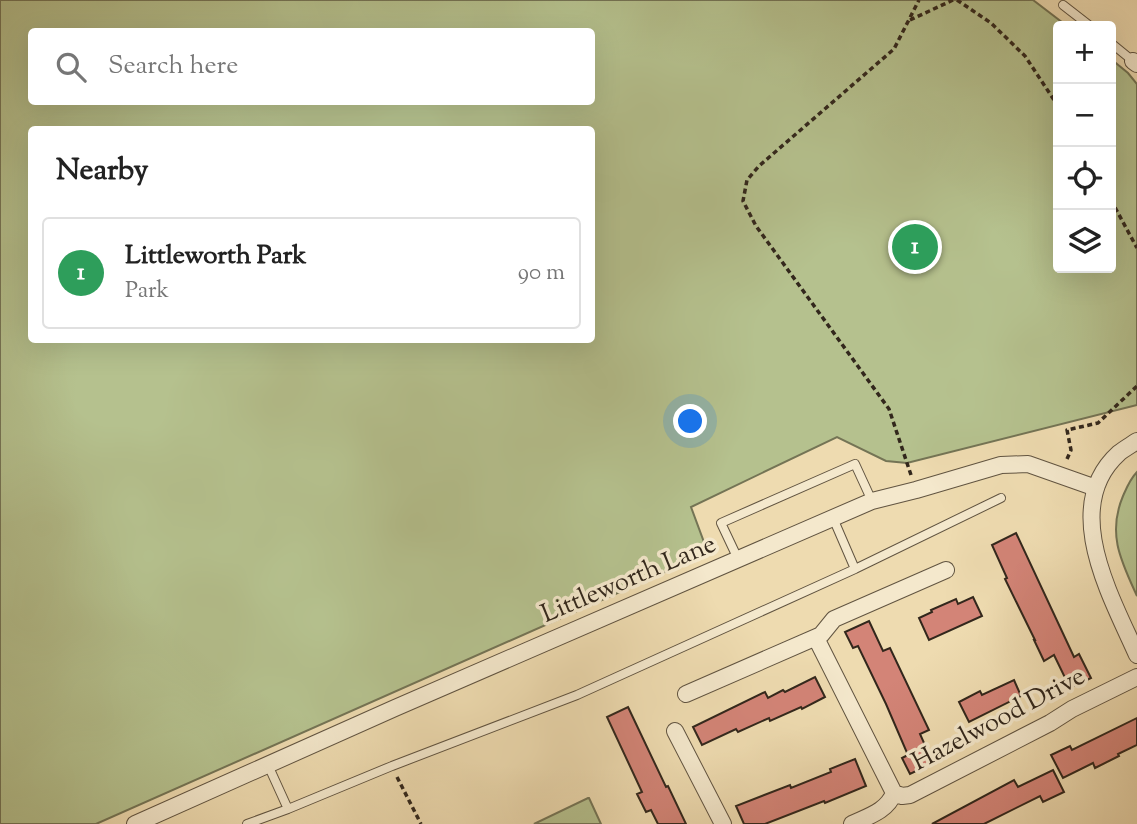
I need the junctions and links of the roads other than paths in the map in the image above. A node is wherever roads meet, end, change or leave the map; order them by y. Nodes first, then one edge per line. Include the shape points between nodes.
1 (1063, 5) dead end
2 (1084, 21) edge
3 (1116, 47) edge
4 (1135, 62) edge
5 (1137, 441) edge
6 (1096, 488) junction
7 (1002, 498) dead end
8 (872, 501) junction
9 (833, 518) junction
10 (738, 559) junction
11 (855, 569) junction
12 (946, 570) dead end
13 (816, 638) junction
14 (1137, 655) edge
15 (1137, 677) edge
16 (686, 694) dead end
17 (675, 731) dead end
18 (268, 765) junction
19 (894, 793) junction
20 (288, 809) junction
21 (135, 824) edge
22 (247, 824) edge
23 (723, 824) edge
24 (852, 824) edge

1 - 2 lane
3 - 4 lane
5 - 6 street via 1119,453
6 - 8 street, Littleworth Lane via 1028,464 1001,465
6 - 14 street via 1091,531 1096,557
7 - 11 lane
8 - 9 street, Littleworth Lane
8 - 10 lane via 855,464 843,469 721,523
9 - 10 street, Littleworth Lane
9 - 11 lane
10 - 18 street, Littleworth Lane
11 - 20 lane via 577,695
12 - 13 street via 834,619
13 - 16 street
13 - 19 street
15 - 19 street, Hazelwood Drive via 910,795
17 - 23 street
18 - 20 lane
18 - 21 street, Littleworth Lane
19 - 24 street, Hazelwood Drive via 882,810
20 - 22 lane

